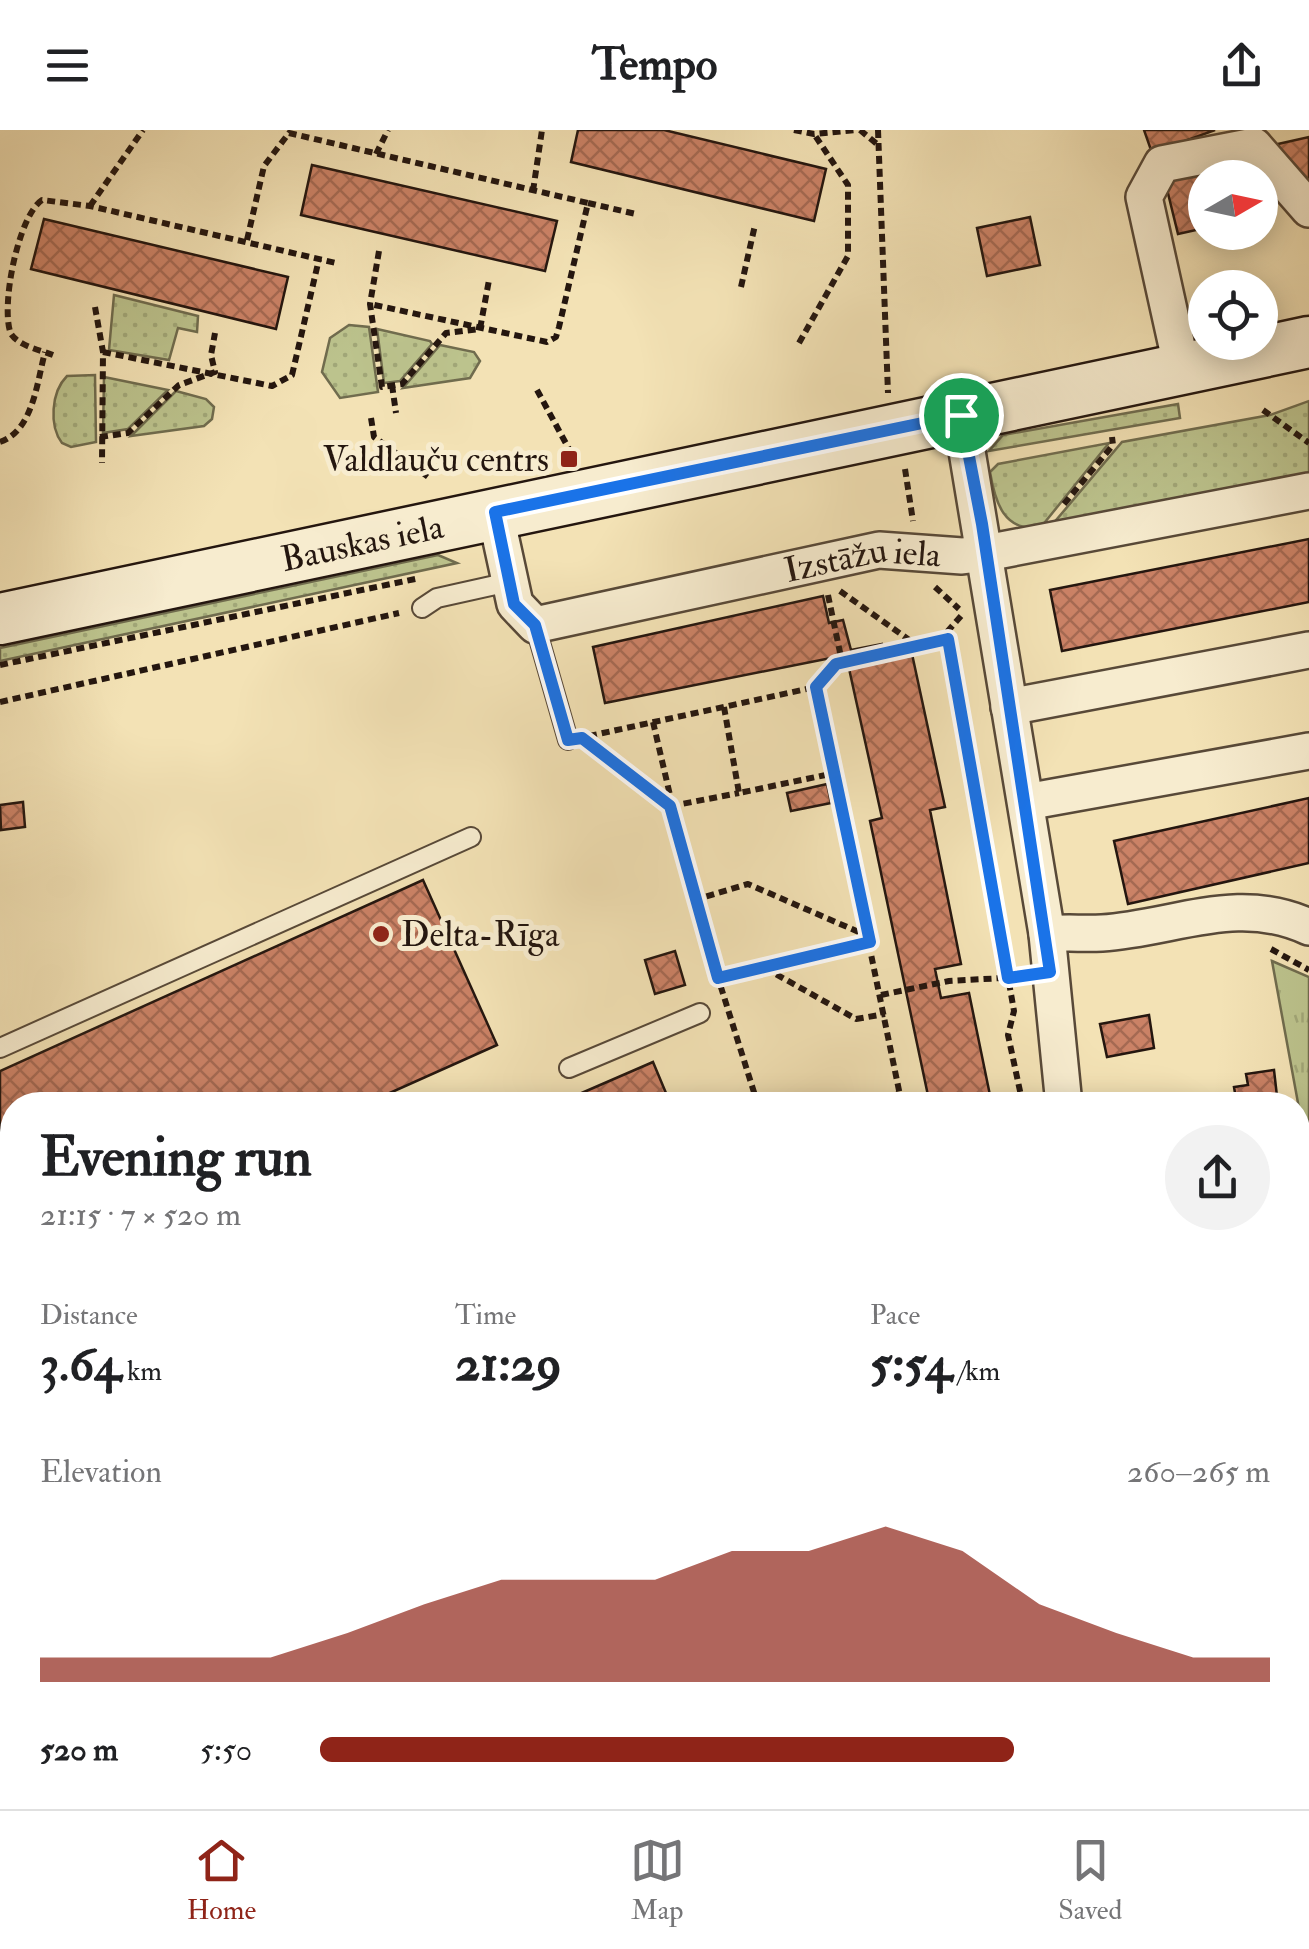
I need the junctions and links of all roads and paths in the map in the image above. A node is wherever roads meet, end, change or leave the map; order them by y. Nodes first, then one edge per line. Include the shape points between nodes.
1 (143, 130) edge
2 (388, 130) edge
3 (542, 130) edge
4 (794, 130) edge
5 (858, 130) edge
6 (878, 130) edge
7 (288, 132) edge
8 (814, 134) junction
9 (878, 144) junction
10 (376, 154) junction
11 (533, 190) junction
12 (588, 202) junction
13 (90, 206) junction
14 (1309, 209) edge
15 (636, 214) dead end
16 (754, 226) dead end
17 (246, 240) junction
18 (379, 250) dead end
19 (319, 258) junction
20 (336, 263) dead end
21 (489, 280) dead end
22 (742, 287) dead end
23 (370, 304) junction
24 (95, 306) dead end
25 (480, 329) junction
26 (216, 333) dead end
27 (1309, 342) edge
28 (799, 343) dead end
29 (102, 352) junction
30 (1182, 369) junction
31 (216, 372) junction
32 (392, 386) junction
33 (538, 390) dead end
34 (1263, 410) dead end
35 (396, 414) dead end
36 (961, 415) junction
37 (372, 418) dead end
38 (895, 430) junction
39 (100, 437) junction
40 (1112, 437) dead end
41 (0, 442) edge
42 (1309, 443) edge
43 (569, 450) dead end
44 (102, 463) dead end
45 (432, 479) dead end
46 (1309, 491) edge
47 (495, 512) junction
48 (1043, 542) junction
49 (918, 552) junction
50 (986, 553) junction
51 (436, 574) dead end
52 (510, 582) junction
53 (977, 607) junction
54 (422, 608) joint
55 (0, 619) edge
56 (535, 625) junction
57 (948, 639) junction
58 (916, 645) junction
59 (1309, 650) edge
60 (842, 662) junction
61 (0, 665) edge
62 (816, 687) junction
63 (0, 702) edge
64 (724, 707) junction
65 (1009, 707) junction
66 (654, 722) junction
67 (568, 740) dead end
68 (1309, 750) edge
69 (835, 773) junction
70 (739, 793) junction
71 (1026, 802) junction
72 (670, 806) junction
73 (471, 837) dead end
74 (1309, 892) edge
75 (694, 900) junction
76 (1282, 926) edge
77 (1046, 934) junction
78 (870, 939) junction
79 (764, 967) junction
80 (1309, 970) edge
81 (1050, 972) junction
82 (718, 978) junction
83 (1008, 978) junction
84 (881, 995) junction
85 (700, 1013) dead end
86 (885, 1014) junction
87 (0, 1048) edge
88 (570, 1068) dead end
89 (754, 1092) edge
90 (900, 1092) edge
91 (1020, 1092) edge
92 (1063, 1092) edge

1 - 13 path
2 - 10 path
3 - 11 path
4 - 8 path
5 - 8 path
5 - 9 path
6 - 9 path
7 - 10 path
7 - 17 path via 264,166
8 - 28 path via 848,185 848,256
9 - 38 path via 886,384
10 - 11 path
11 - 12 path
12 - 15 path
12 - 25 path via 556,337 536,342
13 - 17 path
13 - 41 path via 42,200 23,224 4,310 18,342 49,354 26,418
14 - 30 street via 1254,146 1162,164 1144,197
16 - 22 path
17 - 19 path
18 - 23 path
19 - 20 path
19 - 31 path via 288,380 272,386
21 - 25 path
23 - 25 path
23 - 32 path via 382,387
24 - 29 path
25 - 32 path via 446,333 402,384
26 - 31 path
27 - 30 main road, Bauskas iela
29 - 31 path
29 - 39 path
30 - 36 main road, Bauskas iela
31 - 39 path via 179,384 128,433
32 - 35 path
33 - 43 path
34 - 42 path
36 - 38 main road, Bauskas iela
36 - 50 street
37 - 45 path via 374,437
38 - 47 main road, Bauskas iela
38 - 49 path
39 - 44 path
40 - 48 path via 1113,445 1042,531
46 - 48 street, Izstāžu iela
47 - 52 street
47 - 55 main road, Bauskas iela
48 - 50 street, Izstāžu iela
49 - 50 street, Izstāžu iela
49 - 53 path via 920,572
49 - 56 street, Izstāžu iela via 879,550
50 - 53 street
51 - 61 path
52 - 54 lane via 436,598
52 - 56 street via 514,604
53 - 57 path via 947,632
53 - 65 street
54 - 63 path
56 - 67 lane
57 - 58 path
57 - 83 path
58 - 60 path
58 - 60 path via 829,583
59 - 65 street
60 - 62 path
62 - 64 path
62 - 69 path
64 - 66 path
64 - 70 path
65 - 71 street
66 - 72 path
66 - 72 path via 582,738
68 - 71 street
69 - 70 path
69 - 78 path
70 - 72 path
71 - 77 street
72 - 75 path
73 - 87 lane
74 - 76 street
75 - 78 path via 748,884
75 - 82 path
76 - 77 street via 1244,911
76 - 80 path via 1278,956
77 - 81 street
78 - 79 path
78 - 84 path
79 - 82 path
79 - 86 path via 856,1019
81 - 83 path
81 - 92 street
82 - 89 path
83 - 84 path
83 - 91 path via 1014,1011 1008,1035
84 - 86 path
85 - 88 lane
86 - 90 path

